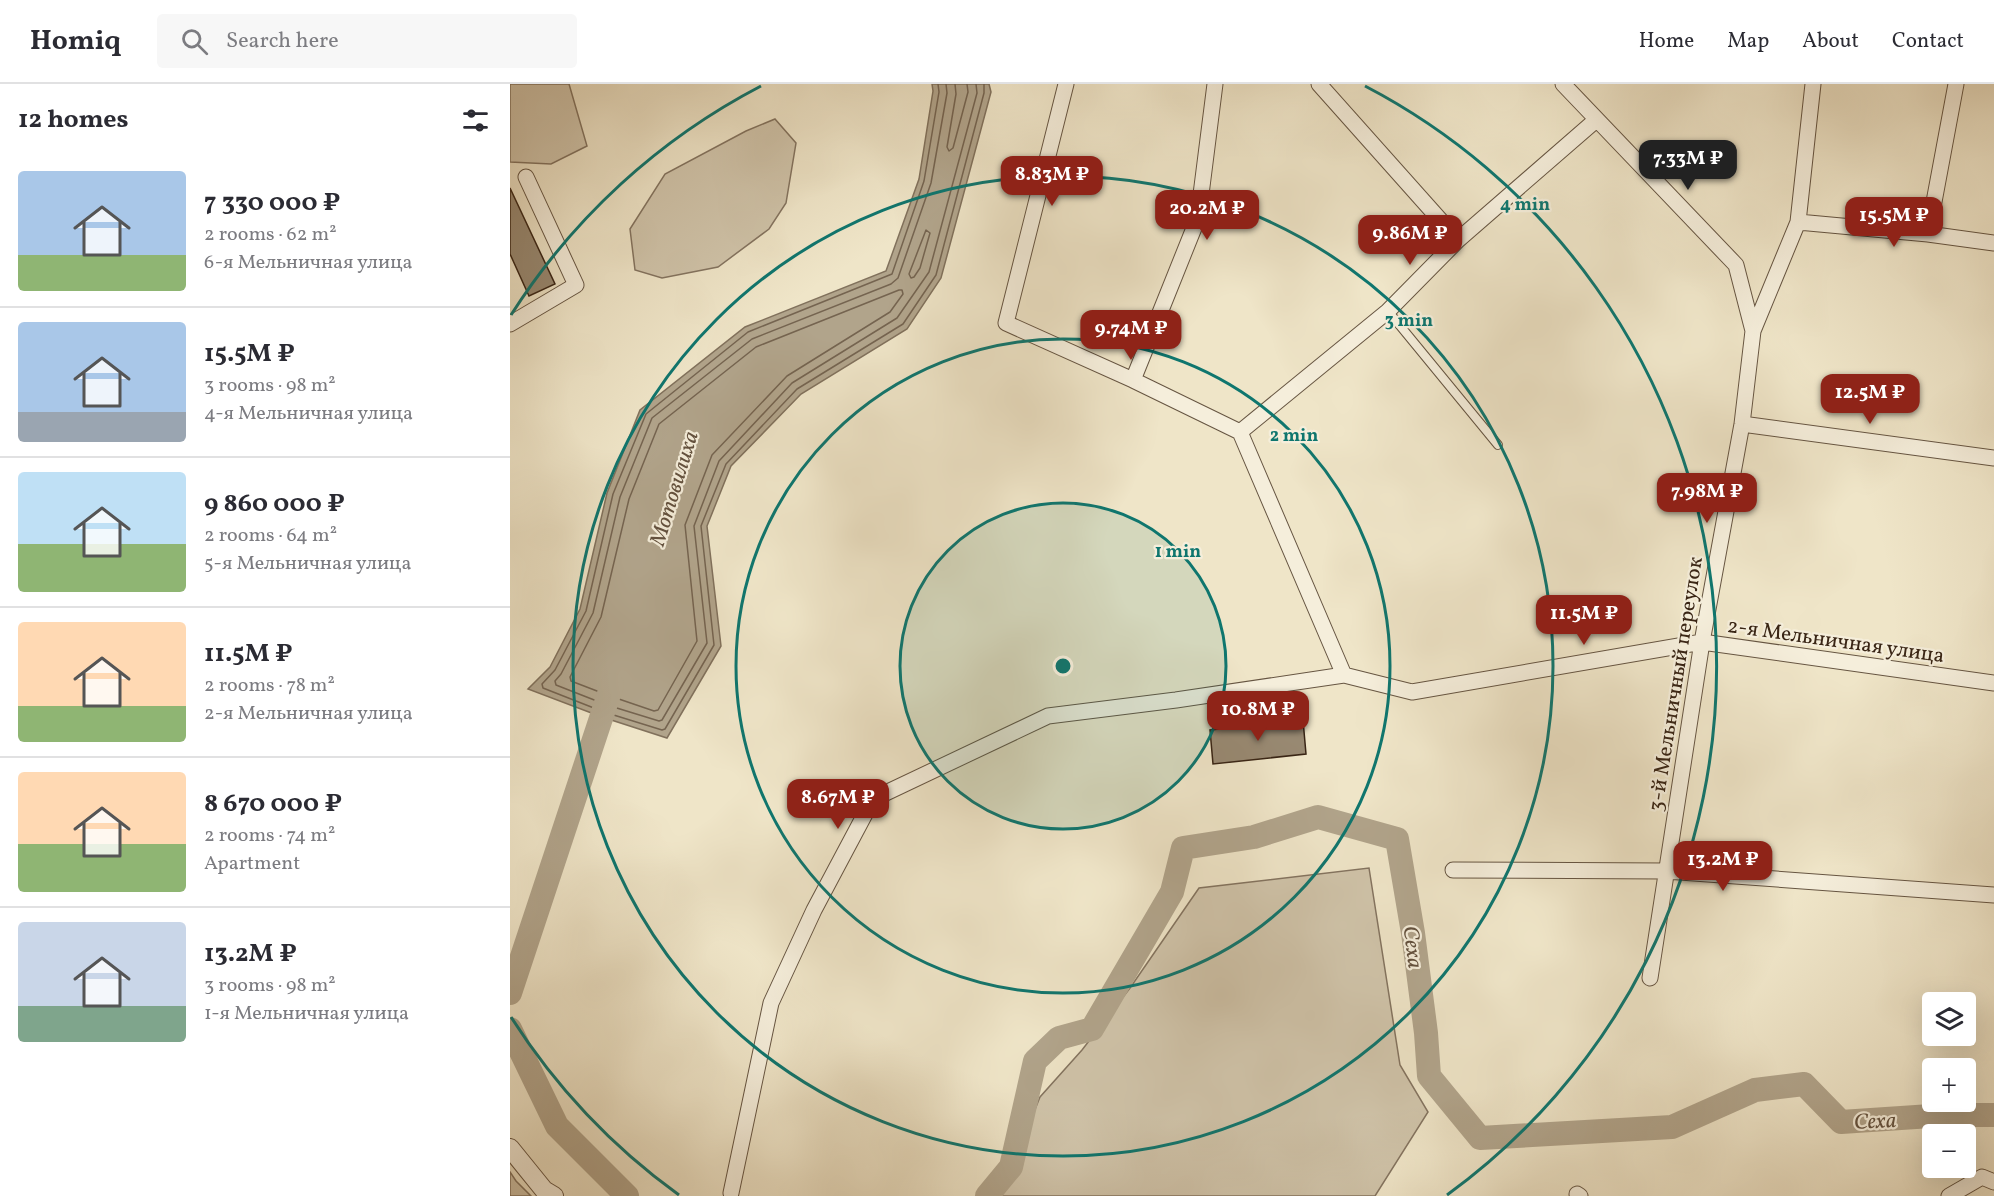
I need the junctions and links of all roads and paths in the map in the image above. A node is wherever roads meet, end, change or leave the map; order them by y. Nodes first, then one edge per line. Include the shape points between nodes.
1 (1066, 84) edge
2 (1215, 84) edge
3 (1319, 84) edge
4 (1563, 84) edge
5 (1956, 84) edge
6 (1812, 85) edge
7 (1596, 120) junction
8 (526, 177) dead end
9 (1798, 222) junction
10 (1928, 234) junction
11 (1458, 240) junction
12 (1994, 243) edge
13 (1388, 311) junction
14 (510, 324) edge
15 (1754, 331) junction
16 (1133, 380) junction
17 (1742, 424) junction
18 (1240, 432) junction
19 (1498, 445) dead end
20 (1994, 458) edge
21 (1702, 642) junction
22 (1344, 675) junction
23 (1994, 683) edge
24 (1454, 870) dead end
25 (1666, 871) junction
26 (1994, 895) edge
27 (1650, 978) dead end
28 (510, 1148) edge
29 (1988, 1179) edge
30 (731, 1193) dead end
31 (554, 1196) edge
32 (1949, 1196) edge

1 - 16 street via 1006,323
2 - 16 street via 1198,218
3 - 11 street
4 - 7 street
5 - 10 street
6 - 9 street, 3-й Мельничный переулок
7 - 11 street
7 - 15 street via 1736,265
8 - 14 street via 576,285
9 - 10 street
9 - 15 street, 3-й Мельничный переулок
10 - 12 street
11 - 13 street
13 - 18 street
13 - 19 lane
15 - 17 street, 3-й Мельничный переулок
16 - 18 street
17 - 20 street
17 - 21 street, 3-й Мельничный переулок
18 - 22 street
21 - 22 street, 2-я Мельничная улица via 1412,692
21 - 23 street, 2-я Мельничная улица
21 - 25 street, 3-й Мельничный переулок
22 - 30 street, 2-я Мельничная улица via 1048,716 873,799 814,910 771,1003
24 - 25 street
25 - 26 street
25 - 27 street, 3-й Мельничный переулок
28 - 31 street via 544,1190
29 - 32 street

